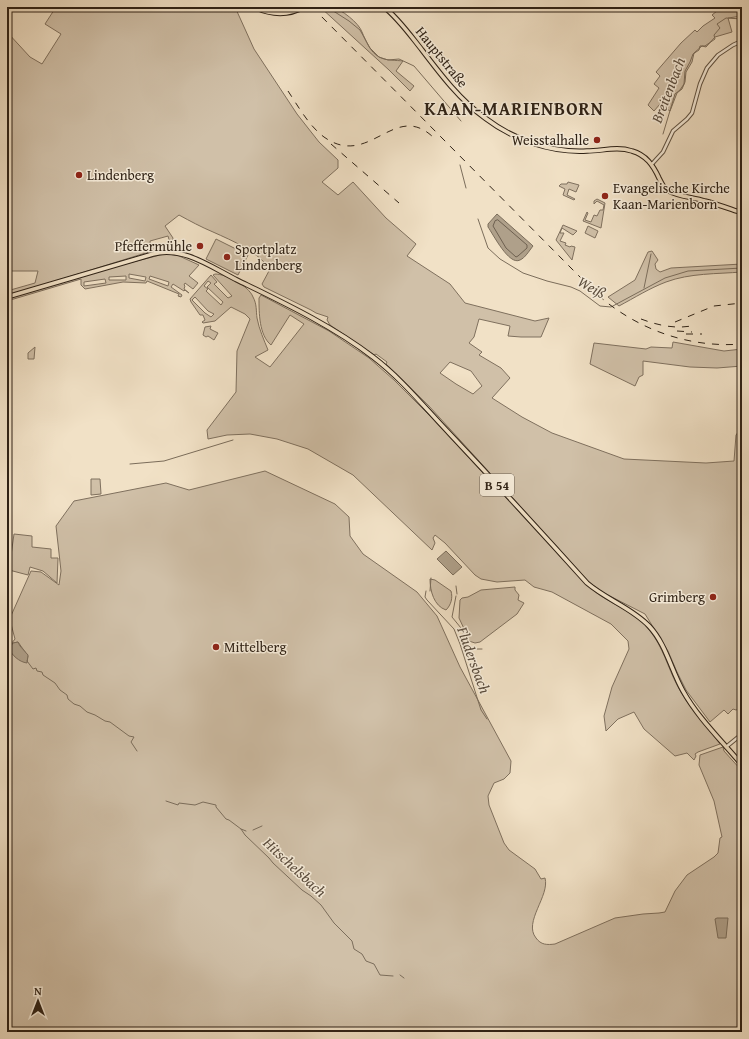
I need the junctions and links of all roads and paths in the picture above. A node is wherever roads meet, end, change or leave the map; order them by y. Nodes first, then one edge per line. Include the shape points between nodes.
1 (254, 7) edge
2 (304, 7) edge
3 (384, 7) edge
4 (742, 41) edge
5 (652, 164) junction
6 (742, 213) edge
7 (7, 297) edge
8 (742, 734) edge
9 (726, 747) junction
10 (742, 765) edge

1 - 2 main road via 279,14
3 - 5 main road, Hauptstraße via 464,101 498,127 522,139 553,149 631,150
4 - 5 street via 722,52 707,68 692,113 673,131 663,152
5 - 6 main road, Hauptstraße via 662,184 676,195 708,201
7 - 9 main road, B 54 via 164,252 178,252 334,330 374,358 400,381 587,583 651,627 683,691
8 - 9 street
9 - 10 main road, B 54

